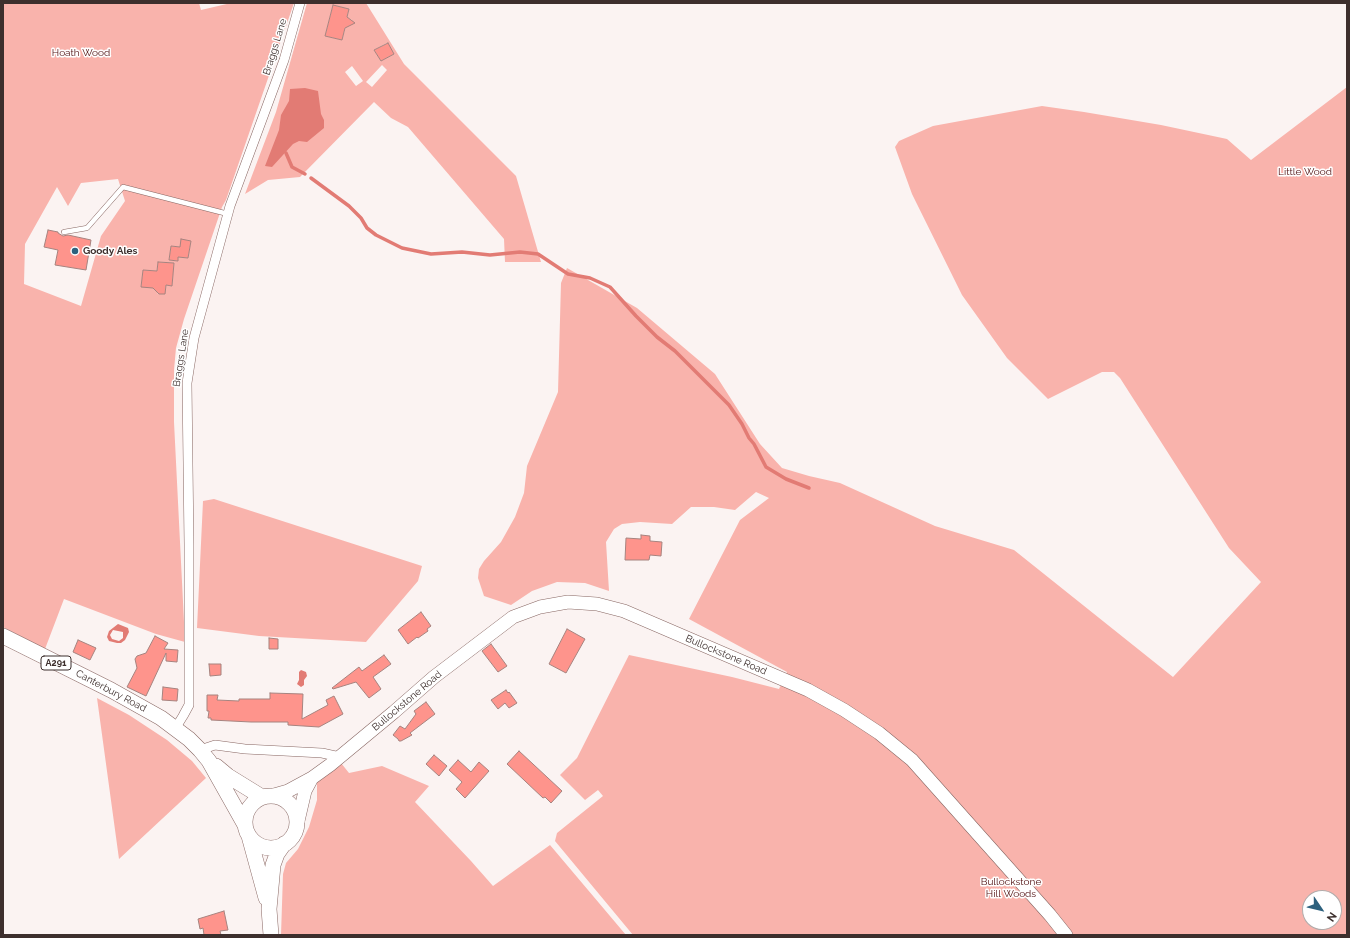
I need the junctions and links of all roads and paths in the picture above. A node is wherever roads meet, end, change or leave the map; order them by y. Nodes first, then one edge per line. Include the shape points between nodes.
1 (300, 3) edge
2 (228, 214) junction
3 (64, 232) dead end
4 (3, 636) edge
5 (175, 728) junction
6 (205, 755) junction
7 (340, 757) junction
8 (312, 778) junction
9 (268, 796) junction
10 (298, 821) junction
11 (247, 830) junction
12 (284, 844) junction
13 (269, 909) junction
14 (271, 935) edge
15 (1066, 935) edge

1 - 2 street, Braggs Lane via 284,60
2 - 3 lane via 123,187 87,228
2 - 5 street, Braggs Lane via 194,338 187,383 189,705
4 - 5 main road, Canterbury Road / A291 via 111,690
5 - 6 main road, Canterbury Road / A291
6 - 7 street via 215,745 322,753
6 - 9 main road, Canterbury Road / A291 via 228,776
6 - 11 main road, Canterbury Road / A291
7 - 8 street, Bullockstone Road
7 - 15 street, Bullockstone Road via 434,677 513,617 540,607 568,602 597,604 624,611 808,690 879,733 912,760
8 - 9 street, Bullockstone Road via 288,791
8 - 10 street, Bullockstone Road via 305,791
9 - 10 main road via 283,798 289,802
9 - 11 main road via 253,803 248,809
10 - 12 main road via 293,837
11 - 12 main road via 260,845 268,848
11 - 13 main road, Canterbury Road / A291
12 - 13 main road, Canterbury Road / A291 via 274,860
13 - 14 main road, Canterbury Road / A291

